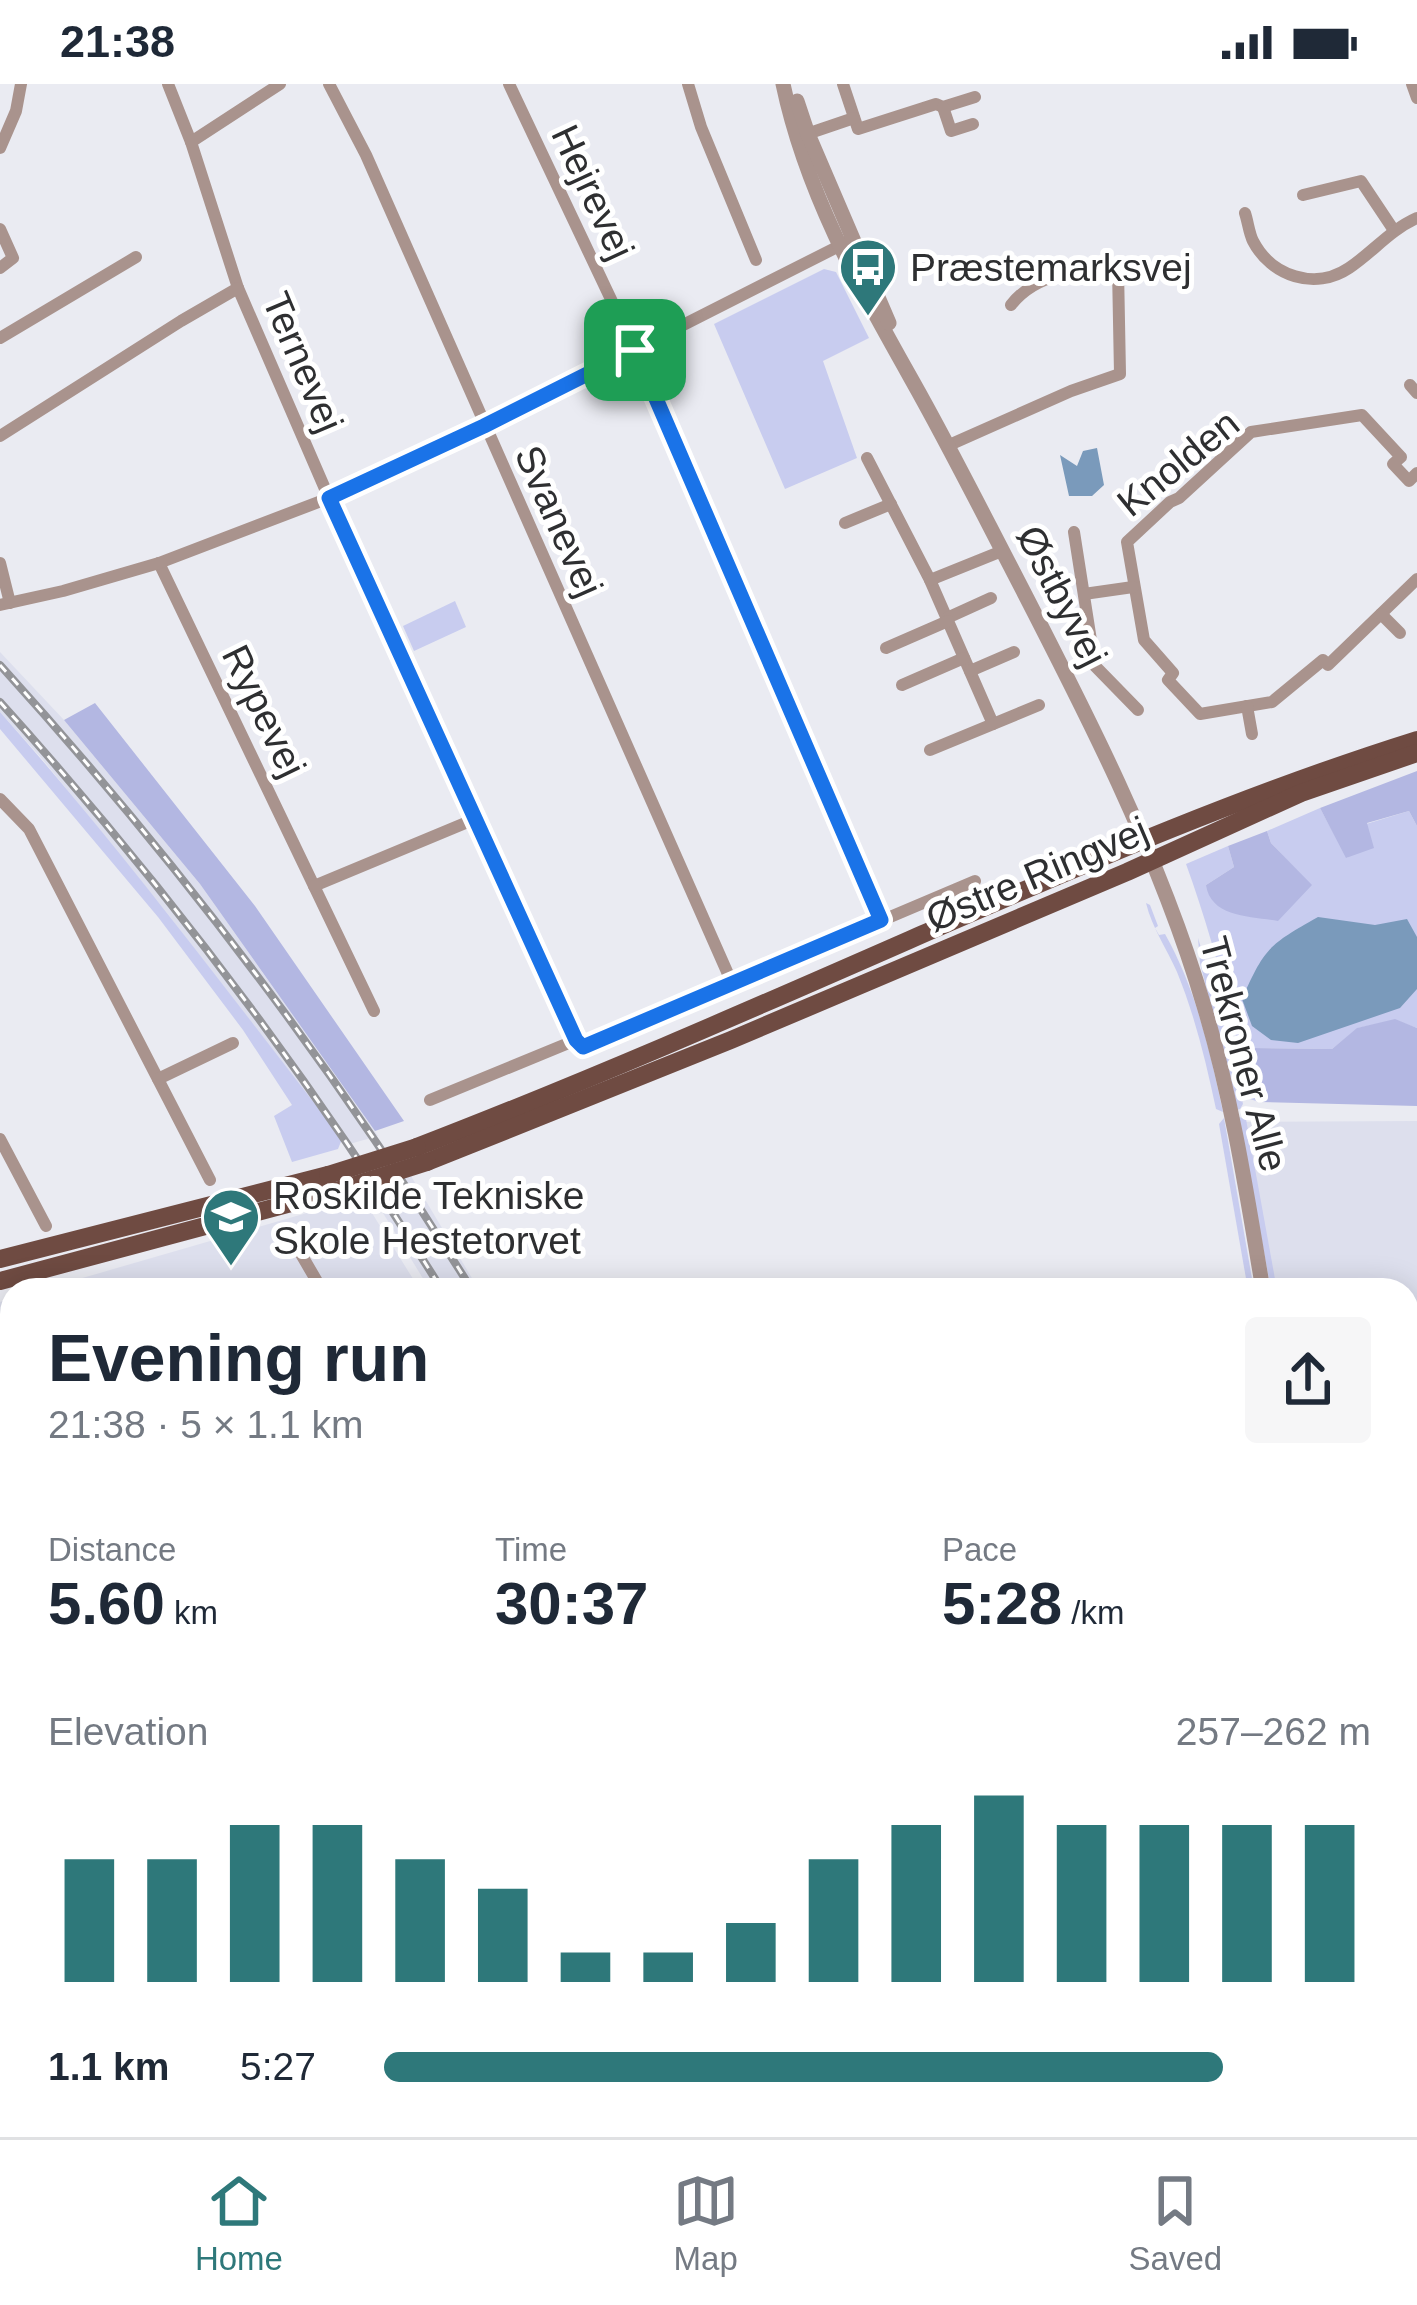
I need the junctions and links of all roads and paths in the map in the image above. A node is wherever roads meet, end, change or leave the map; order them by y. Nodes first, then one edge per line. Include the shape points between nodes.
1 (21, 84) edge
2 (168, 84) edge
3 (280, 84) edge
4 (329, 84) edge
5 (509, 84) edge
6 (688, 84) edge
7 (787, 84) edge
8 (843, 84) edge
9 (1412, 84) edge
10 (975, 97) dead end
11 (1417, 98) edge
12 (943, 107) junction
13 (854, 118) junction
14 (973, 124) dead end
15 (803, 136) junction
16 (191, 142) junction
17 (0, 148) edge
18 (1303, 195) dead end
19 (1245, 213) dead end
20 (1417, 218) edge
21 (0, 229) edge
22 (1394, 229) junction
23 (846, 243) junction
24 (136, 257) dead end
25 (756, 260) dead end
26 (0, 268) edge
27 (238, 288) junction
28 (1011, 304) dead end
29 (0, 338) edge
30 (635, 350) junction
31 (484, 426) junction
32 (0, 436) edge
33 (947, 446) junction
34 (867, 458) dead end
35 (1414, 481) edge
36 (329, 498) junction
37 (891, 504) junction
38 (845, 524) dead end
39 (1074, 532) dead end
40 (1002, 550) junction
41 (0, 563) edge
42 (159, 563) junction
43 (1417, 579) edge
44 (930, 580) junction
45 (1133, 586) junction
46 (1084, 594) junction
47 (992, 598) dead end
48 (5, 604) edge
49 (1381, 614) junction
50 (947, 619) junction
51 (1400, 633) dead end
52 (886, 648) dead end
53 (1014, 652) dead end
54 (967, 664) junction
55 (1096, 666) junction
56 (1069, 680) junction
57 (902, 686) dead end
58 (1039, 705) dead end
59 (1247, 706) junction
60 (1138, 710) dead end
61 (993, 724) junction
62 (1252, 734) dead end
63 (1417, 740) edge
64 (930, 750) dead end
65 (1417, 753) edge
66 (0, 799) edge
67 (475, 819) junction
68 (1142, 839) junction
69 (1151, 861) junction
70 (975, 881) dead end
71 (314, 886) junction
72 (881, 920) junction
73 (732, 983) junction
74 (374, 1011) dead end
75 (233, 1043) dead end
76 (579, 1044) junction
77 (158, 1079) junction
78 (430, 1100) dead end
79 (0, 1139) edge
80 (422, 1155) junction
81 (210, 1180) dead end
82 (332, 1183) junction
83 (46, 1226) dead end
84 (287, 1229) dead end
85 (0, 1259) edge
86 (10, 1278) edge
87 (315, 1278) edge
88 (1261, 1278) edge

1 - 17 street
2 - 16 street, Ternevej
3 - 16 street
4 - 31 street, Svanevej
5 - 30 street, Hejrevej
6 - 25 street
7 - 15 street, Østbyvej
8 - 13 street
9 - 11 street
10 - 12 street
12 - 13 street via 858,129
12 - 14 street via 951,131
13 - 15 street
15 - 23 street, Østbyvej
16 - 27 street, Ternevej
18 - 22 street via 1361,181
19 - 22 street via 1272,266 1310,280 1344,271
20 - 22 street
21 - 26 street via 13,258
23 - 30 street
23 - 33 street, Østbyvej
24 - 29 street
27 - 32 street
27 - 36 street, Ternevej
28 - 33 street via 1055,275 1118,269 1120,374
30 - 31 street
30 - 72 street, Hejrevej
31 - 36 street
31 - 73 street, Svanevej
33 - 40 street, Østbyvej
34 - 37 street
35 - 45 street, Knolden via 1362,415 1251,432 1127,542
36 - 42 street
36 - 67 street, Ternevej
37 - 38 street
37 - 44 street
39 - 46 street, Knolden
40 - 44 street
40 - 56 street, Østbyvej
41 - 48 street
42 - 48 street
42 - 71 street, Rypevej
43 - 49 street, Knolden
44 - 50 street
45 - 46 street
45 - 59 street, Knolden via 1144,640 1172,673 1168,680 1201,714
46 - 55 street, Knolden
47 - 50 street
49 - 51 street
49 - 59 street, Knolden via 1328,665 1323,659 1272,702
50 - 52 street
50 - 54 street
53 - 54 street
54 - 57 street
54 - 61 street
55 - 56 street
55 - 60 street
56 - 68 street, Østbyvej
58 - 61 street
59 - 62 street
61 - 64 street
63 - 68 main road, Østre Ringvej
65 - 69 main road, Østre Ringvej via 1301,793
66 - 77 street via 29,829
67 - 71 street
67 - 76 street, Ternevej
68 - 69 street, Trekroner Alle
68 - 80 main road, Østre Ringvej
69 - 80 main road, Østre Ringvej via 731,1040
69 - 88 street, Trekroner Alle via 1205,1009
70 - 72 street
71 - 74 street, Rypevej
72 - 73 street
73 - 76 street
75 - 77 street
76 - 78 street
77 - 81 street
79 - 83 street
80 - 82 main road, Østre Ringvej, bridge
82 - 85 main road, Østre Ringvej
82 - 86 main road, Østre Ringvej
84 - 87 street

